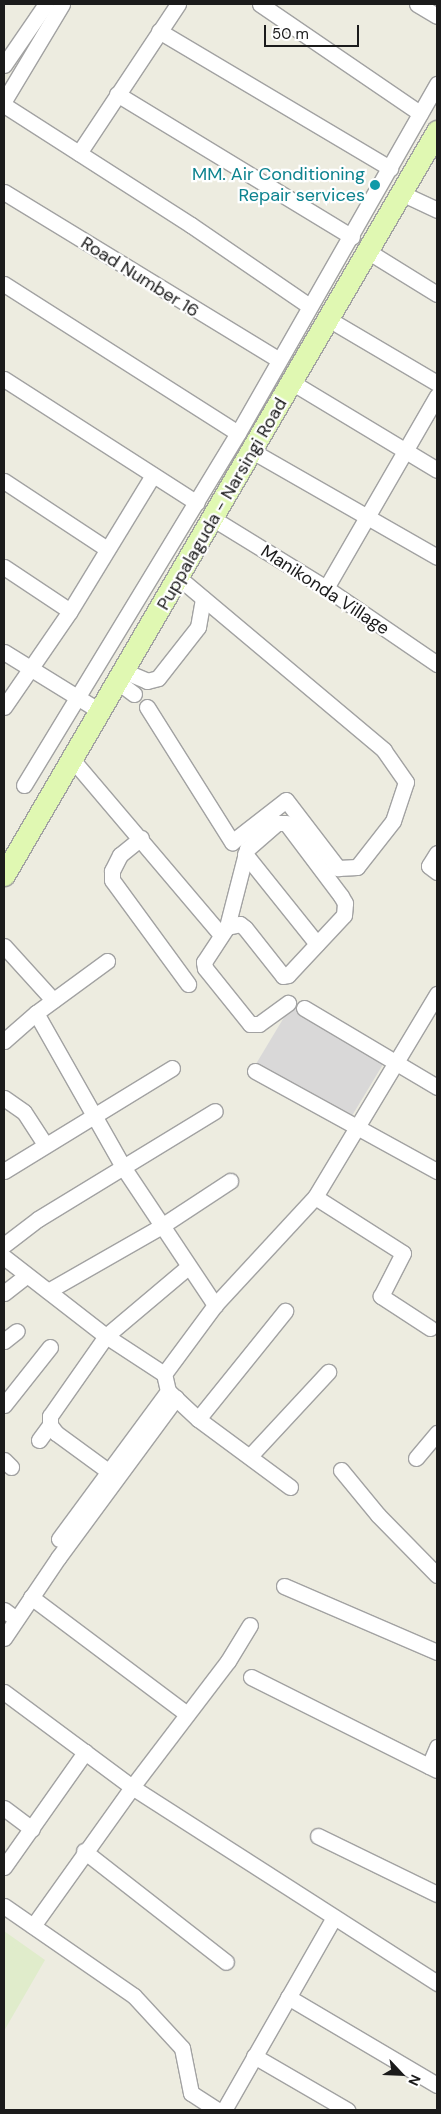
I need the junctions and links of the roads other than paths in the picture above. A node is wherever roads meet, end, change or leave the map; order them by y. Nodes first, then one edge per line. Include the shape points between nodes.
1 (46, 4) edge
2 (62, 4) edge
3 (178, 4) edge
4 (260, 4) edge
5 (417, 4) edge
6 (437, 16) edge
7 (159, 31) junction
8 (9, 46) edge
9 (4, 64) edge
10 (437, 84) edge
11 (117, 94) junction
12 (4, 101) edge
13 (4, 105) edge
14 (420, 113) junction
15 (437, 130) edge
16 (79, 153) junction
17 (390, 168) junction
18 (4, 192) edge
19 (402, 193) junction
20 (437, 210) edge
21 (352, 237) junction
22 (369, 252) junction
23 (4, 284) edge
24 (437, 294) edge
25 (308, 305) junction
26 (330, 320) junction
27 (278, 359) junction
28 (4, 379) edge
29 (293, 383) junction
30 (437, 383) edge
31 (437, 396) edge
32 (238, 433) junction
33 (252, 451) junction
34 (405, 451) junction
35 (437, 470) edge
36 (152, 475) junction
37 (4, 480) edge
38 (196, 503) junction
39 (367, 516) junction
40 (212, 518) junction
41 (107, 549) junction
42 (437, 557) edge
43 (4, 567) edge
44 (178, 577) junction
45 (326, 588) junction
46 (203, 598) junction
47 (70, 611) junction
48 (4, 652) edge
49 (437, 664) edge
50 (28, 669) junction
51 (125, 682) junction
52 (77, 698) junction
53 (4, 707) edge
54 (147, 707) dead end
55 (101, 712) junction
56 (71, 758) junction
57 (24, 785) dead end
58 (141, 838) junction
59 (437, 853) edge
60 (245, 854) junction
61 (8, 868) edge
62 (437, 872) edge
63 (224, 931) junction
64 (317, 944) junction
65 (4, 946) edge
66 (107, 961) dead end
67 (188, 984) dead end
68 (53, 1000) junction
69 (436, 1000) edge
70 (288, 1003) dead end
71 (304, 1008) dead end
72 (36, 1013) junction
73 (4, 1041) edge
74 (396, 1064) junction
75 (172, 1068) dead end
76 (255, 1071) dead end
77 (437, 1087) edge
78 (4, 1098) edge
79 (215, 1111) dead end
80 (95, 1114) junction
81 (359, 1127) junction
82 (45, 1144) junction
83 (123, 1167) junction
84 (4, 1171) edge
85 (437, 1171) edge
86 (230, 1181) dead end
87 (315, 1197) junction
88 (160, 1227) junction
89 (4, 1245) edge
90 (4, 1257) edge
91 (188, 1267) junction
92 (26, 1276) junction
93 (48, 1291) junction
94 (4, 1293) edge
95 (215, 1305) junction
96 (285, 1311) dead end
97 (430, 1328) dead end
98 (17, 1330) dead end
99 (106, 1336) junction
100 (4, 1341) edge
101 (50, 1347) dead end
102 (328, 1372) dead end
103 (164, 1374) junction
104 (172, 1395) junction
105 (4, 1405) edge
106 (198, 1419) junction
107 (50, 1425) junction
108 (437, 1432) edge
109 (39, 1440) dead end
110 (250, 1456) junction
111 (416, 1458) dead end
112 (341, 1470) dead end
113 (108, 1471) junction
114 (290, 1487) dead end
115 (437, 1575) edge
116 (284, 1586) dead end
117 (31, 1598) junction
118 (8, 1615) edge
119 (250, 1625) dead end
120 (4, 1638) edge
121 (437, 1652) edge
122 (251, 1677) dead end
123 (4, 1692) edge
124 (187, 1714) junction
125 (437, 1747) edge
126 (85, 1752) junction
127 (433, 1768) edge
128 (132, 1786) junction
129 (4, 1808) edge
130 (32, 1829) junction
131 (318, 1836) dead end
132 (84, 1851) junction
133 (4, 1866) edge
134 (437, 1894) edge
135 (4, 1906) edge
136 (334, 1917) junction
137 (33, 1926) junction
138 (226, 1962) dead end
139 (437, 1983) edge
140 (288, 1997) junction
141 (254, 2056) junction
142 (437, 2085) edge
143 (217, 2110) edge
144 (224, 2110) edge
145 (347, 2110) edge

1 - 8 street
2 - 12 street
3 - 7 street
4 - 14 street
5 - 6 street
7 - 11 street
7 - 17 street
8 - 9 street
10 - 14 street
11 - 16 street
11 - 21 street
13 - 16 street
14 - 17 street
15 - 19 street, Puppalaguda - Narsingi Road
16 - 25 street
17 - 21 street
18 - 27 street, Road Number 16
19 - 20 street
19 - 22 street, Puppalaguda - Narsingi Road
21 - 25 street
22 - 24 street
22 - 26 street, Puppalaguda - Narsingi Road
23 - 32 street
25 - 27 street
26 - 29 street, Puppalaguda - Narsingi Road
26 - 30 street
27 - 32 street
28 - 36 street
29 - 33 street, Puppalaguda - Narsingi Road
29 - 34 street
31 - 34 street
32 - 38 street
33 - 39 street
33 - 40 street, Puppalaguda - Narsingi Road
34 - 35 street
34 - 39 street
36 - 38 street
36 - 41 street
37 - 41 street
38 - 52 street
39 - 42 street
39 - 45 street
40 - 44 street, Puppalaguda - Narsingi Road
40 - 45 street, Manikonda Village
41 - 47 street
43 - 47 street
44 - 46 street
44 - 51 street, Puppalaguda - Narsingi Road
45 - 49 street, Manikonda Village
46 - 51 street via 198,627 158,678
46 - 54 street via 384,750 406,782 393,821 356,867 338,868 286,800 232,842
47 - 50 street
48 - 50 street
50 - 52 street
50 - 53 street
51 - 55 street, Puppalaguda - Narsingi Road
52 - 55 street
52 - 57 street
55 - 56 street, Puppalaguda - Narsingi Road
56 - 58 street
56 - 61 street, Puppalaguda - Narsingi Road
58 - 63 street
58 - 67 street via 120,855 112,871 112,880
59 - 62 street via 429,866
60 - 63 street
60 - 64 street
60 - 64 street via 272,827 286,823 345,903 344,916
63 - 64 street via 240,924 282,976 288,975
63 - 70 street via 206,956 206,968 248,1022 259,1024
65 - 68 street
66 - 68 street
68 - 72 street
69 - 74 street
71 - 74 street
72 - 73 street
72 - 80 street
74 - 77 street
74 - 81 street
75 - 80 street
76 - 81 street
78 - 82 street via 24,1112
79 - 83 street
80 - 82 street
80 - 83 street
81 - 85 street
81 - 87 street
82 - 84 street
83 - 88 street
83 - 89 street via 38,1219
86 - 88 street
87 - 95 street
87 - 97 street via 403,1253 381,1296
88 - 91 street
88 - 93 street
90 - 92 street
91 - 95 street
91 - 99 street
92 - 93 street
92 - 94 street
93 - 99 street
95 - 103 street
96 - 106 street
98 - 100 street
99 - 103 street
99 - 107 street via 50,1416
101 - 105 street
102 - 110 street
103 - 104 street
104 - 106 street
104 - 113 street
104 - 117 street
106 - 110 street
107 - 109 street
107 - 113 street
108 - 111 street
110 - 114 street
112 - 115 street via 378,1515
113 - 118 street
116 - 121 street
117 - 118 street
117 - 124 street
118 - 120 street
119 - 124 street via 228,1661
122 - 127 street
123 - 126 street
124 - 128 street
125 - 127 street
126 - 128 street
126 - 130 street
128 - 132 street
128 - 136 street
129 - 130 street
130 - 133 street
131 - 134 street
132 - 137 street
132 - 138 street
135 - 137 street
136 - 139 street
136 - 140 street
137 - 143 street via 134,1996 182,2048 191,2093
140 - 141 street
140 - 142 street
141 - 144 street
141 - 145 street

